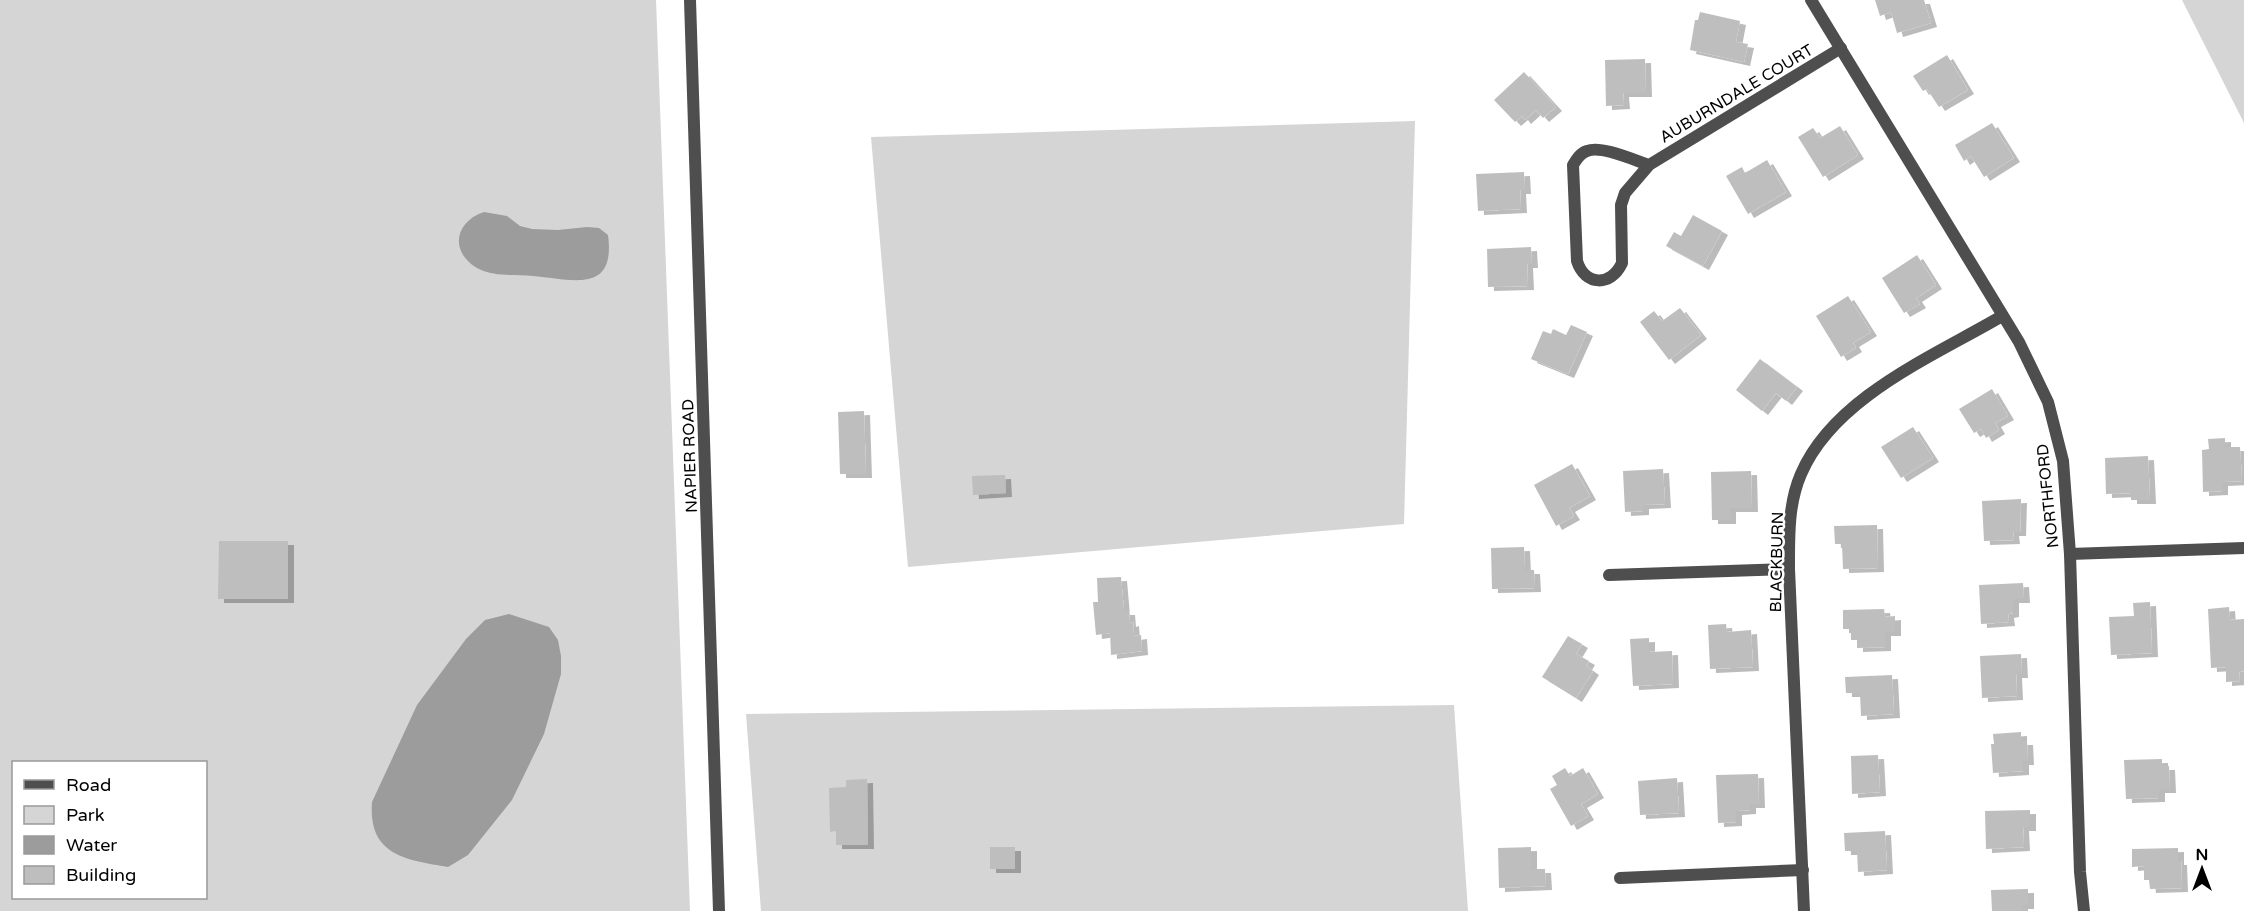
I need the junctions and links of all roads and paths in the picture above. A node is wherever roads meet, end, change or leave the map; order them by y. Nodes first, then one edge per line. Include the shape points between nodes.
1 (690, 0) edge
2 (1811, 0) edge
3 (1841, 48) junction
4 (1649, 165) junction
5 (2002, 316) junction
6 (2244, 548) edge
7 (2070, 554) junction
8 (1789, 569) junction
9 (1609, 574) dead end
10 (1803, 870) junction
11 (1620, 878) dead end
12 (719, 911) edge
13 (1804, 911) edge
14 (2084, 911) edge

1 - 12 street, NAPIER ROAD
2 - 3 street, NORTHFORD
3 - 4 street, AUBURNDALE COURT
3 - 5 street, NORTHFORD
4 - 4 street, AUBURNDALE COURT via 1595,150 1586,151 1573,165 1577,261 1588,277 1604,281 1618,272 1622,263 1625,193
5 - 7 street, NORTHFORD via 2032,364 2054,419 2063,461
5 - 8 street, BLACKBURN via 1879,387 1819,442 1800,476 1794,499
6 - 7 street
7 - 14 street, NORTHFORD
8 - 9 street
8 - 10 street, BLACKBURN
10 - 11 street
10 - 13 street, BLACKBURN

